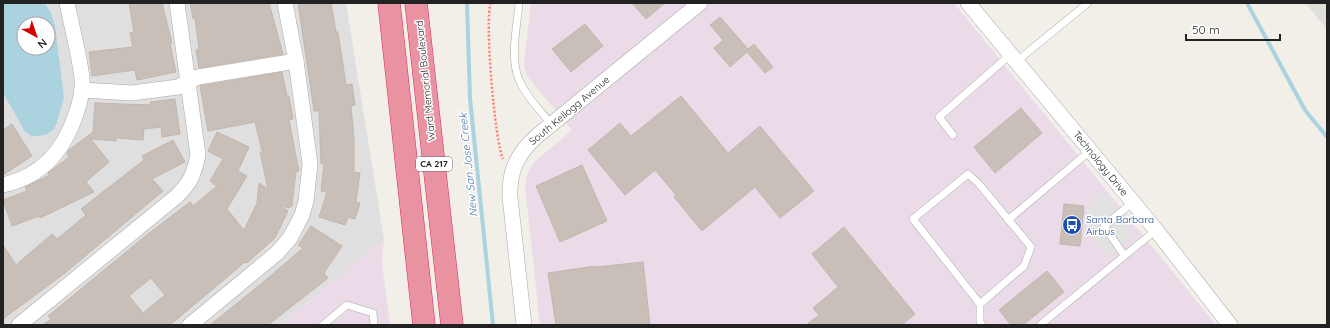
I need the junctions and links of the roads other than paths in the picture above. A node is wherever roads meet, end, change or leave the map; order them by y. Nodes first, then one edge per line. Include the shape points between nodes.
1 (67, 3) edge
2 (177, 3) edge
3 (285, 3) edge
4 (389, 3) edge
5 (416, 3) edge
6 (519, 3) edge
7 (700, 3) edge
8 (968, 3) edge
9 (1076, 3) edge
10 (1088, 3) edge
11 (1081, 9) junction
12 (1014, 58) junction
13 (296, 61) junction
14 (189, 81) junction
15 (82, 90) junction
16 (551, 124) junction
17 (953, 135) dead end
18 (1091, 150) junction
19 (3, 185) edge
20 (1133, 202) junction
21 (1008, 220) junction
22 (1156, 230) junction
23 (1124, 255) junction
24 (980, 304) junction
25 (19, 325) edge
26 (190, 325) edge
27 (323, 325) edge
28 (374, 325) edge
29 (424, 325) edge
30 (452, 325) edge
31 (524, 325) edge
32 (982, 325) edge
33 (1040, 325) edge
34 (1230, 325) edge

1 - 15 street
2 - 14 street
3 - 13 street
4 - 29 highway, CA 217
5 - 30 highway, Ward Memorial Boulevard / CA 217
6 - 16 lane via 515,54 517,75 525,92
7 - 16 street, South Kellogg Avenue
8 - 12 street, Technology Drive
9 - 11 lane
10 - 11 lane
11 - 12 lane
12 - 17 lane via 938,117
12 - 18 street, Technology Drive
13 - 14 street via 198,77
13 - 26 street via 310,164 310,184 302,215 290,238 277,253
14 - 15 street via 178,87 132,93
14 - 25 street via 198,154 188,184
15 - 19 street via 65,142 52,159 17,182
16 - 31 street, South Kellogg Avenue via 521,152 510,178
18 - 20 street, Technology Drive
18 - 21 lane
20 - 22 street, Technology Drive
20 - 23 lane via 1104,226
21 - 24 lane via 1031,247 1024,266
21 - 24 lane via 968,174 913,219
22 - 23 lane
22 - 34 street, Technology Drive
23 - 33 lane
24 - 32 lane
27 - 28 lane via 347,305 373,313

